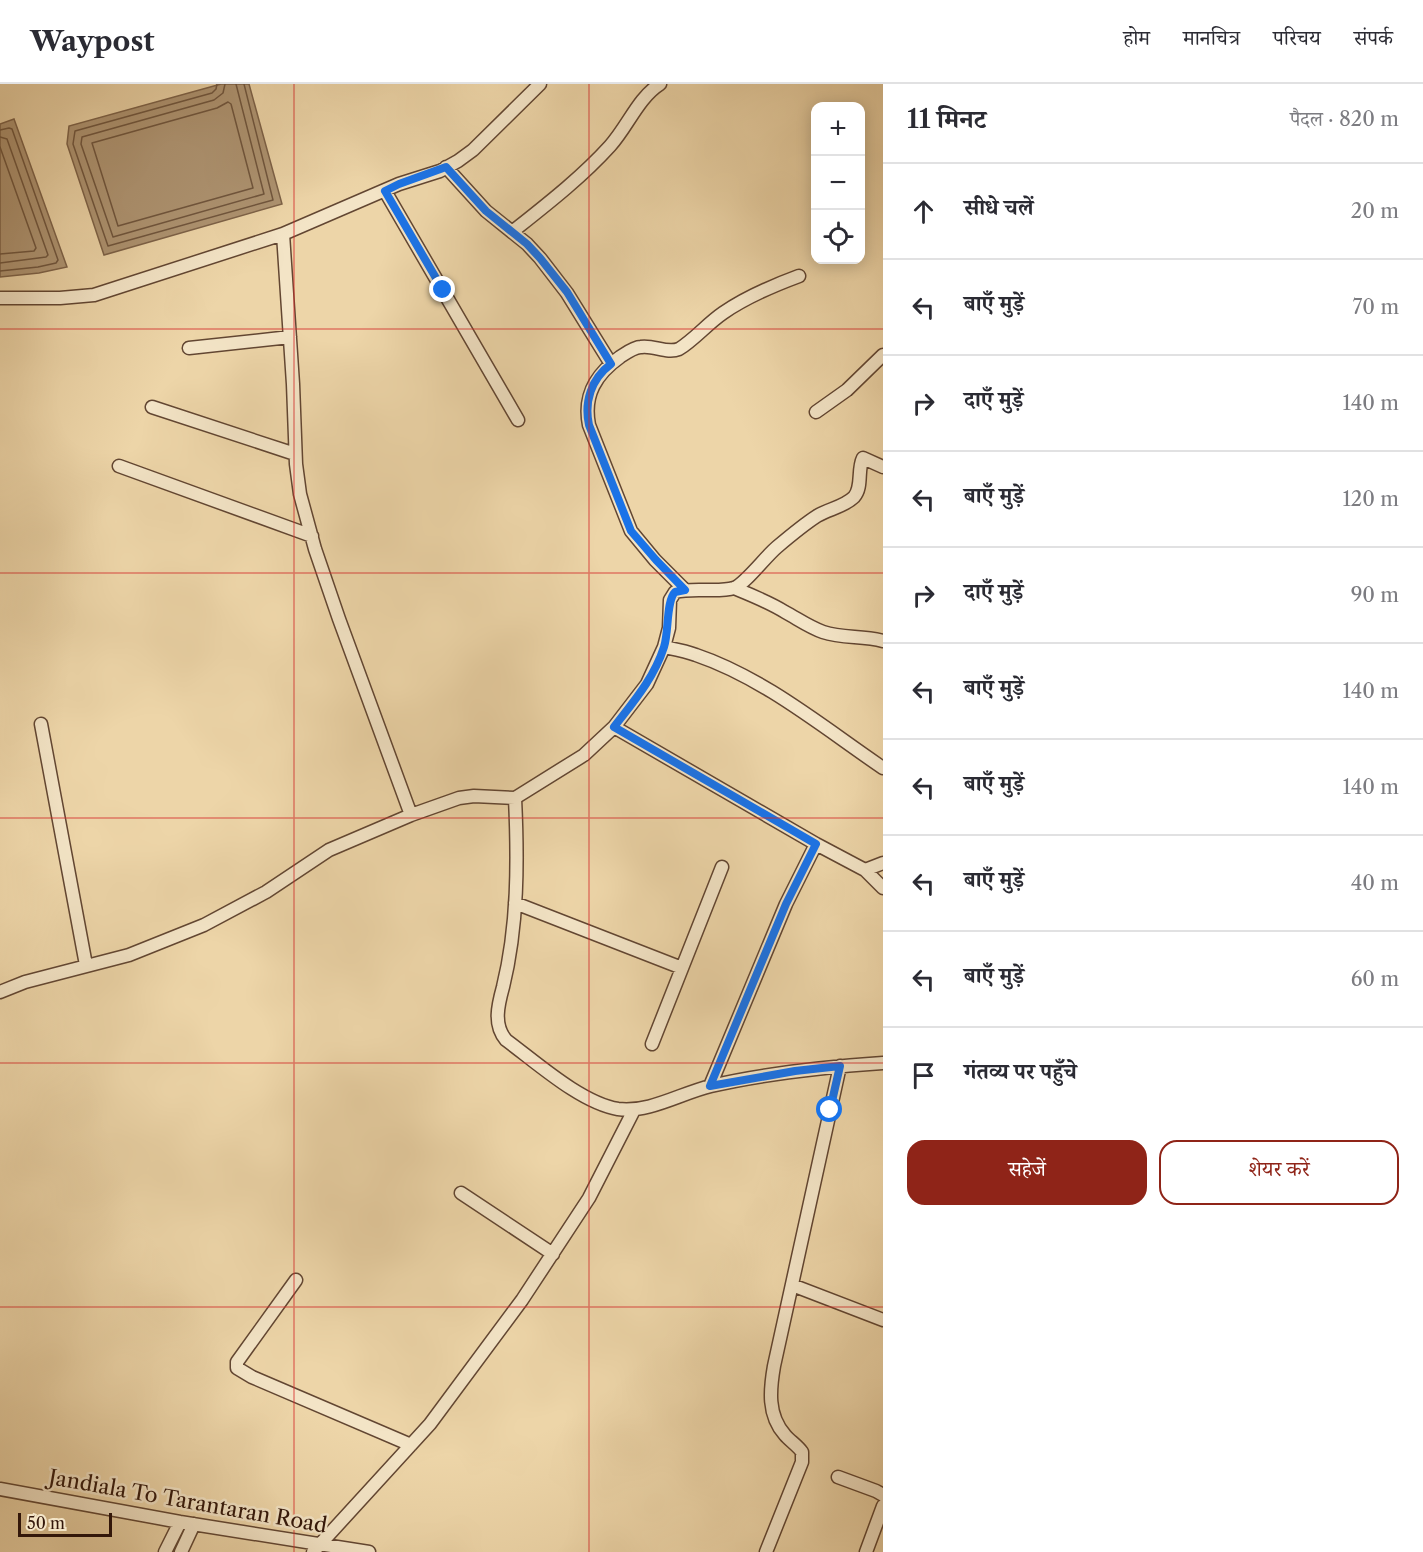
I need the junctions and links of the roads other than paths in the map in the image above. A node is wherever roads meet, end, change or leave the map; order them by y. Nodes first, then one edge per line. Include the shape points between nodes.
1 (540, 84) edge
2 (660, 84) edge
3 (446, 167) junction
4 (385, 191) junction
5 (512, 232) junction
6 (283, 234) junction
7 (799, 276) dead end
8 (0, 298) edge
9 (290, 337) junction
10 (189, 348) dead end
11 (883, 355) edge
12 (611, 364) junction
13 (152, 407) dead end
14 (816, 412) dead end
15 (518, 420) dead end
16 (296, 454) junction
17 (119, 466) dead end
18 (883, 466) edge
19 (312, 536) junction
20 (734, 588) junction
21 (685, 590) junction
22 (883, 641) edge
23 (664, 647) junction
24 (41, 724) dead end
25 (614, 727) junction
26 (883, 768) edge
27 (515, 798) junction
28 (411, 815) junction
29 (816, 844) junction
30 (883, 863) edge
31 (722, 867) dead end
32 (865, 870) junction
33 (883, 888) edge
34 (514, 903) junction
35 (86, 965) junction
36 (682, 968) junction
37 (0, 992) edge
38 (652, 1044) dead end
39 (883, 1064) edge
40 (840, 1066) junction
41 (710, 1086) junction
42 (634, 1110) junction
43 (461, 1192) dead end
44 (553, 1254) junction
45 (296, 1280) dead end
46 (792, 1286) junction
47 (883, 1320) edge
48 (411, 1445) junction
49 (838, 1476) dead end
50 (0, 1489) edge
51 (883, 1495) edge
52 (883, 1506) edge
53 (180, 1522) junction
54 (194, 1524) junction
55 (316, 1548) edge
56 (165, 1552) edge
57 (181, 1552) edge
58 (369, 1552) edge
59 (766, 1552) edge
60 (866, 1552) edge

1 - 3 street via 473,150
2 - 5 street via 648,92 600,157
3 - 4 street
3 - 5 street via 471,196
4 - 6 street
4 - 15 street
5 - 12 street via 540,258 567,292
6 - 8 street via 94,295
6 - 9 street
7 - 12 street via 768,287 733,307 679,349 636,348
9 - 10 street
9 - 16 street
11 - 14 street via 847,390
12 - 21 street via 588,395 589,425 631,531
13 - 16 street
16 - 19 street via 300,494
17 - 19 street
18 - 20 street via 863,458 854,497 803,525
19 - 28 street
20 - 21 street
20 - 22 street via 762,599 811,628 839,637
21 - 23 street via 675,592 670,600
23 - 25 street via 647,684
23 - 26 street via 695,654 730,669
24 - 35 street
25 - 27 street via 584,754
25 - 29 street
27 - 28 street via 459,798
27 - 34 street
28 - 35 street via 329,850 266,892 204,925 137,952
29 - 32 street
29 - 41 street via 786,904
30 - 32 street
31 - 36 street
32 - 33 street
34 - 36 street
34 - 42 street via 509,961 499,1003 500,1032 574,1089 617,1109
35 - 37 street
36 - 38 street
39 - 40 street
40 - 41 street
40 - 46 street
41 - 42 street
42 - 44 street via 588,1198
43 - 44 street
44 - 48 street via 465,1378
45 - 48 street via 237,1362 237,1368
46 - 47 street
46 - 59 street via 770,1394 780,1429 802,1452 802,1462
48 - 55 street
49 - 51 street
50 - 53 street, Jandiala To Tarantaran Road
52 - 60 street
53 - 54 street, Jandiala To Tarantaran Road
53 - 56 street
54 - 55 street, Jandiala To Tarantaran Road
54 - 57 street
55 - 58 street, Jandiala To Tarantaran Road

